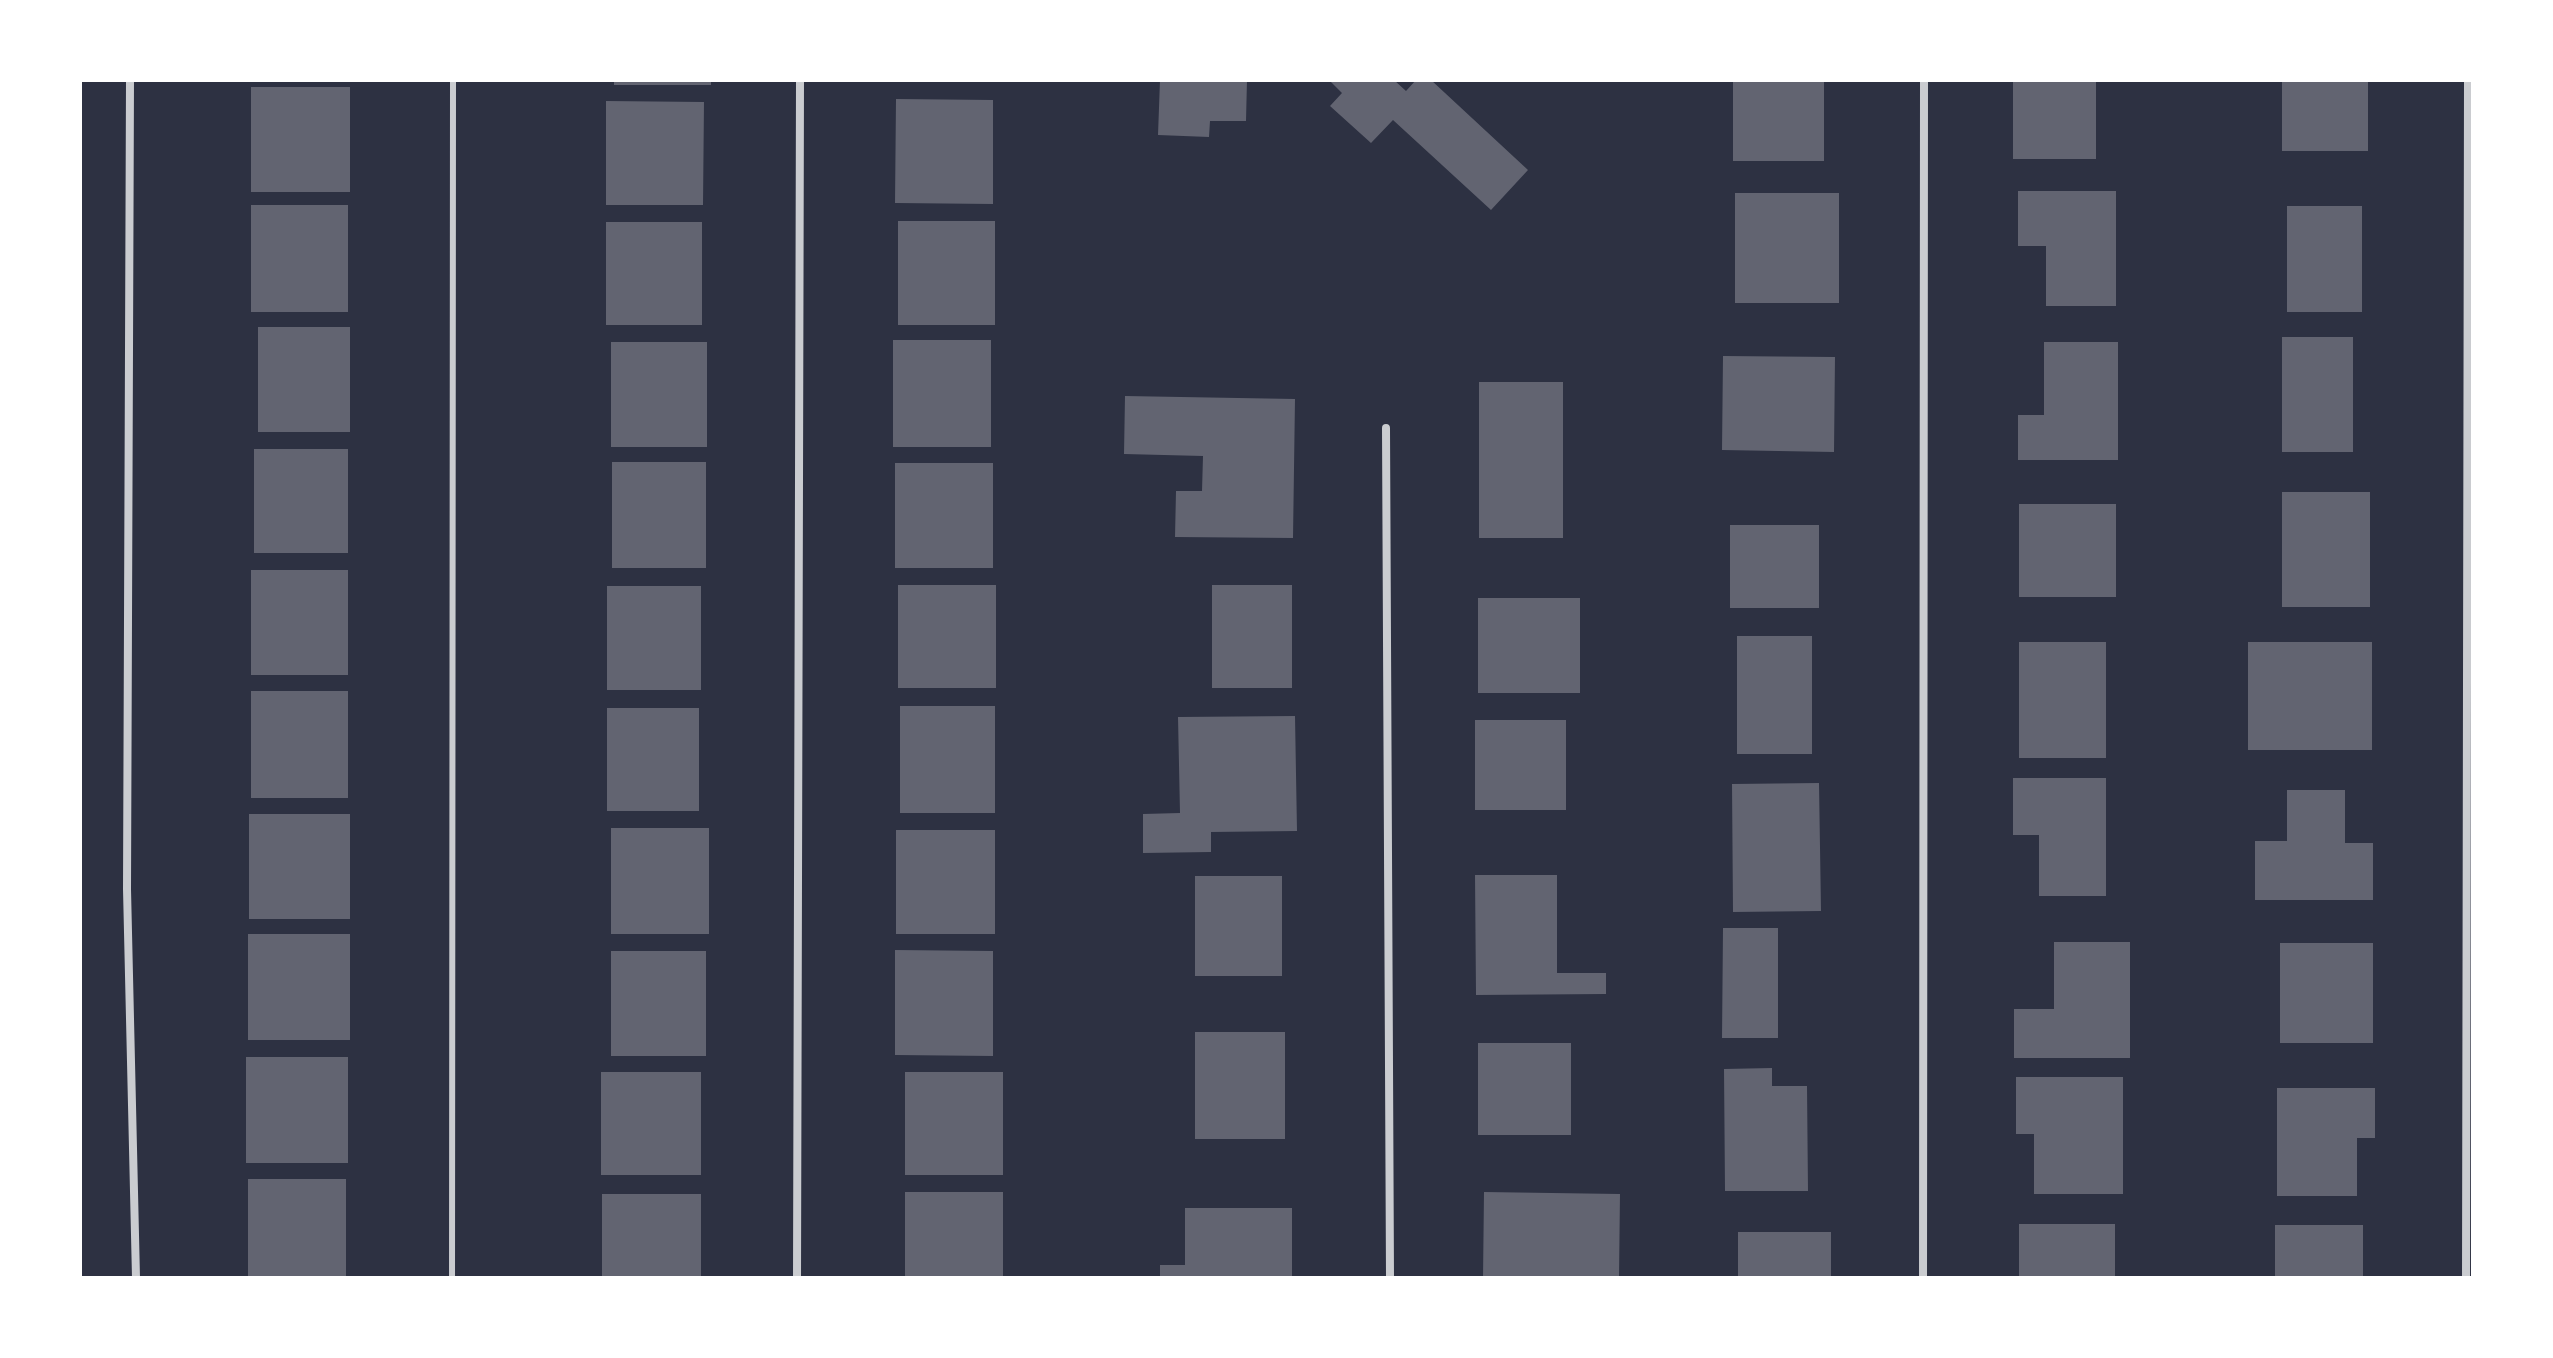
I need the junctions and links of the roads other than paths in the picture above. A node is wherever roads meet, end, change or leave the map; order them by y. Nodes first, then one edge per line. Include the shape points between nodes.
1 (130, 80) edge
2 (453, 80) edge
3 (800, 80) edge
4 (1924, 80) edge
5 (2468, 80) edge
6 (1386, 428) dead end
7 (2470, 919) edge
8 (136, 1278) edge
9 (452, 1278) edge
10 (797, 1278) edge
11 (1390, 1278) edge
12 (1923, 1278) edge
13 (2466, 1278) edge

1 - 8 street via 127,889
2 - 9 lane
3 - 10 street
4 - 12 street
5 - 7 street
6 - 11 street
7 - 13 street

